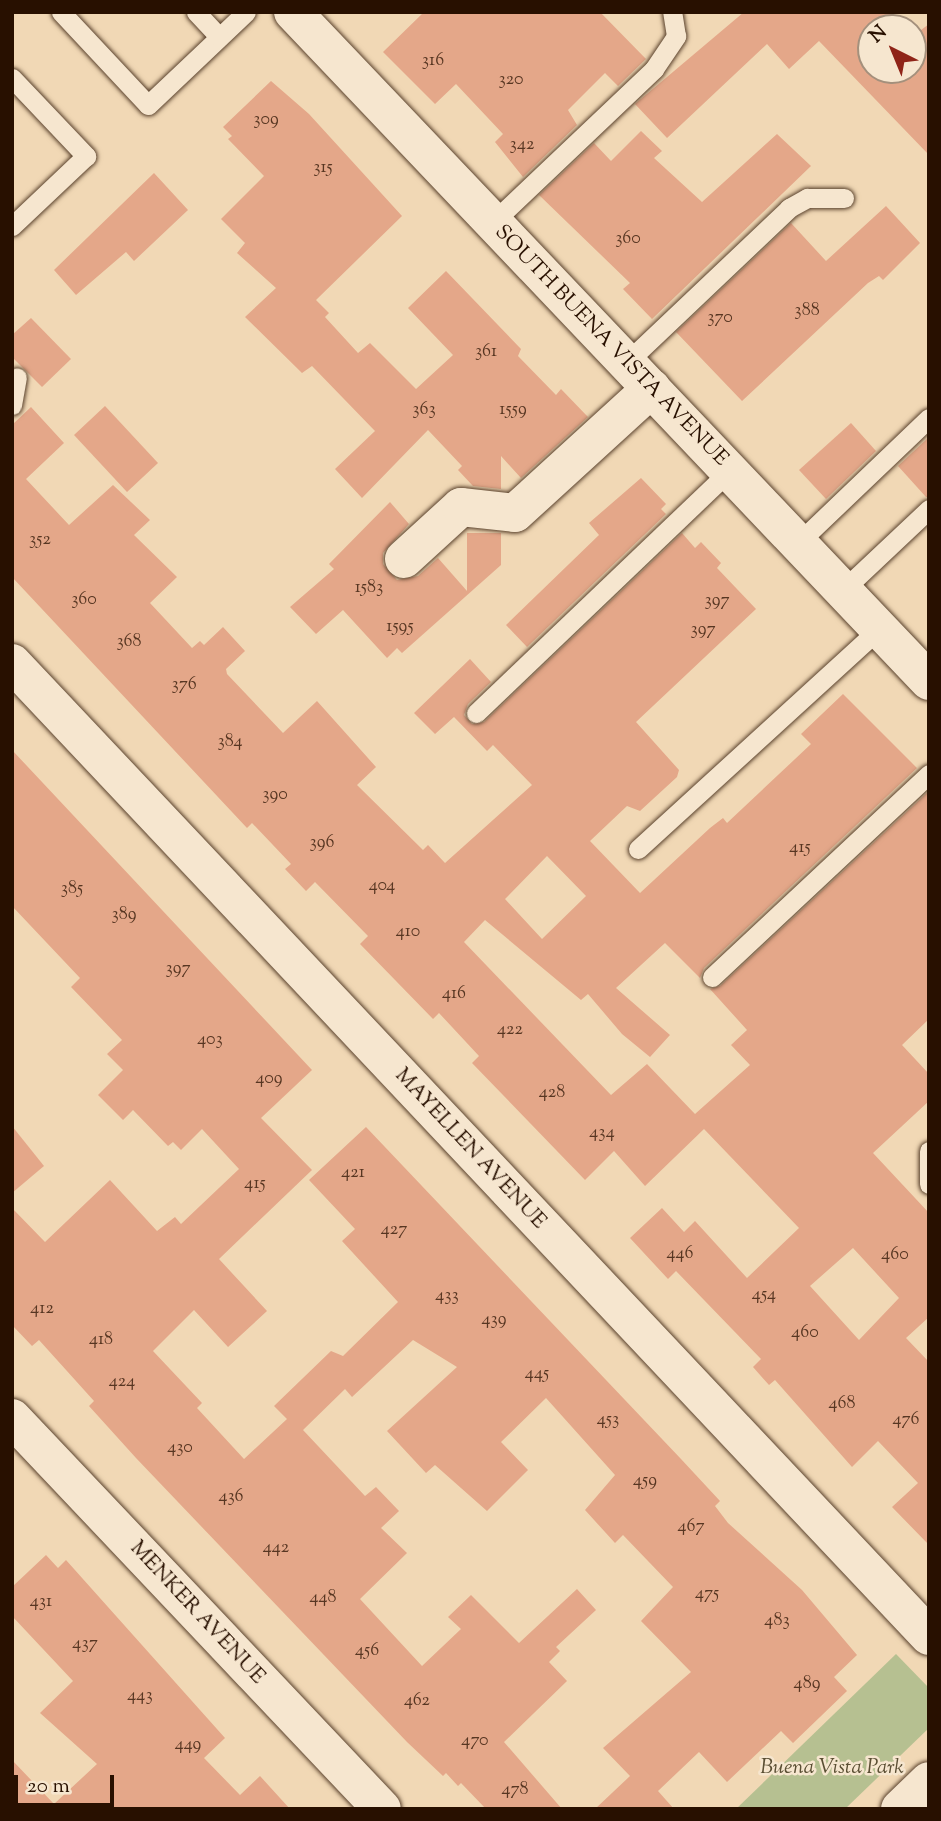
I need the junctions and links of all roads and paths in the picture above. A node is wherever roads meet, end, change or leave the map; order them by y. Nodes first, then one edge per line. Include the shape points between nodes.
1 (61, 12) edge
2 (197, 12) edge
3 (246, 12) edge
4 (293, 12) edge
5 (672, 12) edge
6 (219, 37) junction
7 (12, 78) edge
8 (844, 198) dead end
9 (493, 222) junction
10 (12, 226) edge
11 (639, 375) junction
12 (17, 377) dead end
13 (12, 405) edge
14 (929, 418) edge
15 (730, 470) junction
16 (929, 509) edge
17 (798, 543) junction
18 (404, 559) dead end
19 (843, 590) junction
20 (880, 628) junction
21 (12, 663) edge
22 (929, 681) edge
23 (477, 713) dead end
24 (929, 774) edge
25 (638, 849) dead end
26 (712, 977) dead end
27 (929, 1151) edge
28 (929, 1184) edge
29 (12, 1418) edge
30 (929, 1636) edge
31 (929, 1781) edge
32 (382, 1809) edge
33 (900, 1809) edge

1 - 6 lane via 148,105
2 - 6 lane
3 - 6 lane
4 - 9 street, SOUTH BUENA VISTA AVENUE
5 - 9 lane via 676,36 654,69
7 - 10 lane via 86,156
8 - 11 lane via 807,198 789,208
9 - 11 street, SOUTH BUENA VISTA AVENUE
11 - 15 street, SOUTH BUENA VISTA AVENUE
11 - 18 street via 515,513 461,506
12 - 13 lane
14 - 17 lane
15 - 17 street, SOUTH BUENA VISTA AVENUE
15 - 23 lane
16 - 19 lane
17 - 19 street, SOUTH BUENA VISTA AVENUE
19 - 20 street, SOUTH BUENA VISTA AVENUE
20 - 22 street, SOUTH BUENA VISTA AVENUE
20 - 25 lane
21 - 30 street, MAYELLEN AVENUE
24 - 26 lane
27 - 28 lane
29 - 32 street, MENKER AVENUE
31 - 33 street

